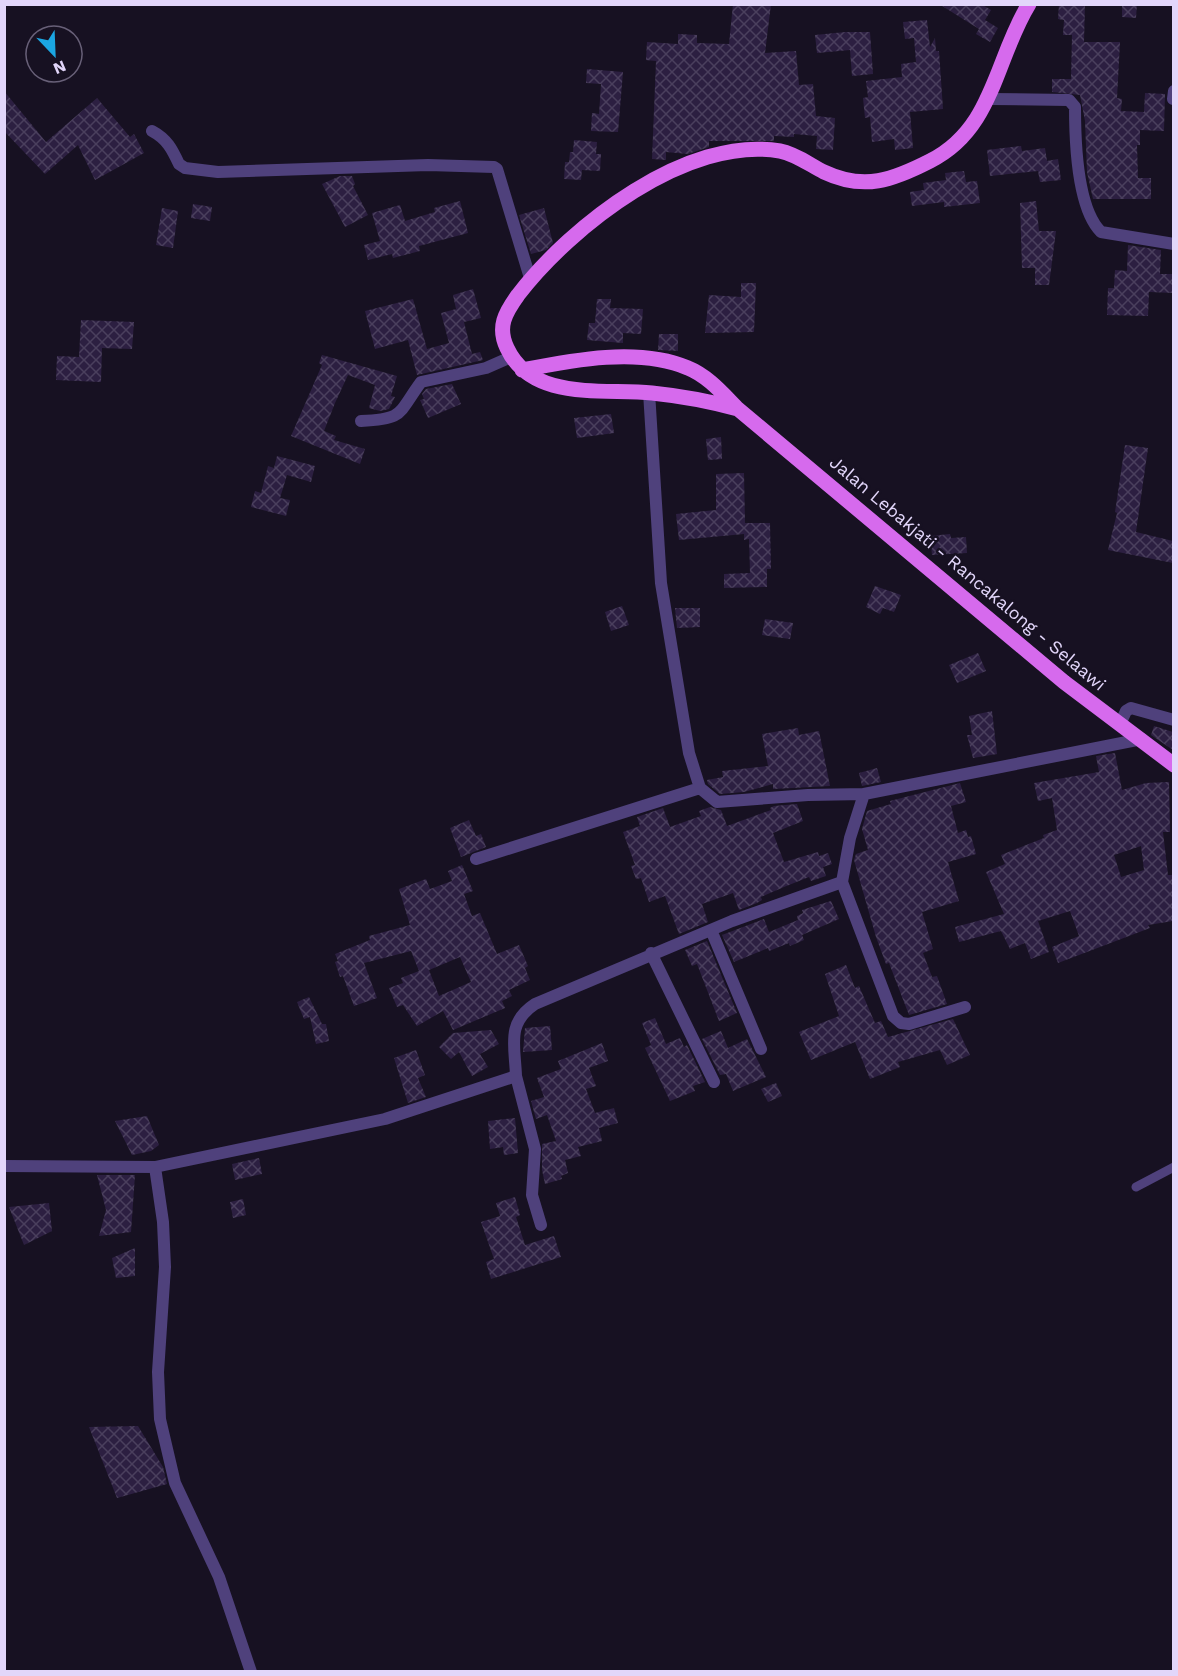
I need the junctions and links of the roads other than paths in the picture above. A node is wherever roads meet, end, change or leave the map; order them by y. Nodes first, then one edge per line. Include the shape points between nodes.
1 (1029, 4) edge
2 (990, 99) junction
3 (152, 131) dead end
4 (1173, 244) edge
5 (530, 278) junction
6 (511, 357) junction
7 (522, 370) junction
8 (648, 392) junction
9 (738, 409) junction
10 (361, 421) dead end
11 (1173, 720) edge
12 (1121, 722) junction
13 (1142, 739) junction
14 (1173, 765) edge
15 (700, 788) junction
16 (864, 794) junction
17 (476, 859) dead end
18 (842, 882) junction
19 (711, 930) junction
20 (651, 953) junction
21 (964, 1007) dead end
22 (760, 1049) dead end
23 (516, 1076) junction
24 (714, 1082) dead end
25 (4, 1166) edge
26 (155, 1167) junction
27 (1173, 1167) edge
28 (1136, 1187) dead end
29 (541, 1225) dead end
30 (251, 1671) edge

1 - 2 main road, Jalan Lebakjati - Rancakalong - Selaawi
2 - 4 street via 1072,103 1081,186 1095,226 1101,232
2 - 5 main road, Jalan Lebakjati - Rancakalong - Selaawi via 948,152 902,174 865,184 847,182 783,152 759,149 719,153 695,161 609,207
3 - 5 street via 163,136 179,164 201,171 494,167
5 - 6 main road, Jalan Lebakjati - Rancakalong - Selaawi via 503,317 501,330
6 - 7 main road, Jalan Lebakjati - Rancakalong - Selaawi
6 - 10 street via 486,368 421,382 401,414 388,420
7 - 8 main road, Jalan Lebakjati - Rancakalong - Selaawi via 552,386
7 - 9 main road, Jalan Lebakjati - Rancakalong - Selaawi via 593,360 660,360 688,368
8 - 9 main road, Jalan Lebakjati - Rancakalong - Selaawi
8 - 15 street via 661,583 689,753
9 - 12 main road, Jalan Lebakjati - Rancakalong - Selaawi via 1065,682
11 - 12 street via 1131,708
12 - 13 main road, Jalan Lebakjati - Rancakalong - Selaawi
13 - 14 main road, Jalan Lebakjati - Rancakalong - Selaawi
13 - 16 street
15 - 16 street via 717,802
15 - 17 street
16 - 18 street
18 - 19 street
18 - 21 street via 893,1016 909,1024
19 - 20 street
19 - 22 street
20 - 23 street via 523,1012 514,1028
20 - 24 street
23 - 26 street via 385,1119
23 - 29 street via 535,1149 532,1195
25 - 26 street
26 - 30 street via 165,1267 158,1372 160,1419 175,1483 219,1577
27 - 28 lane

